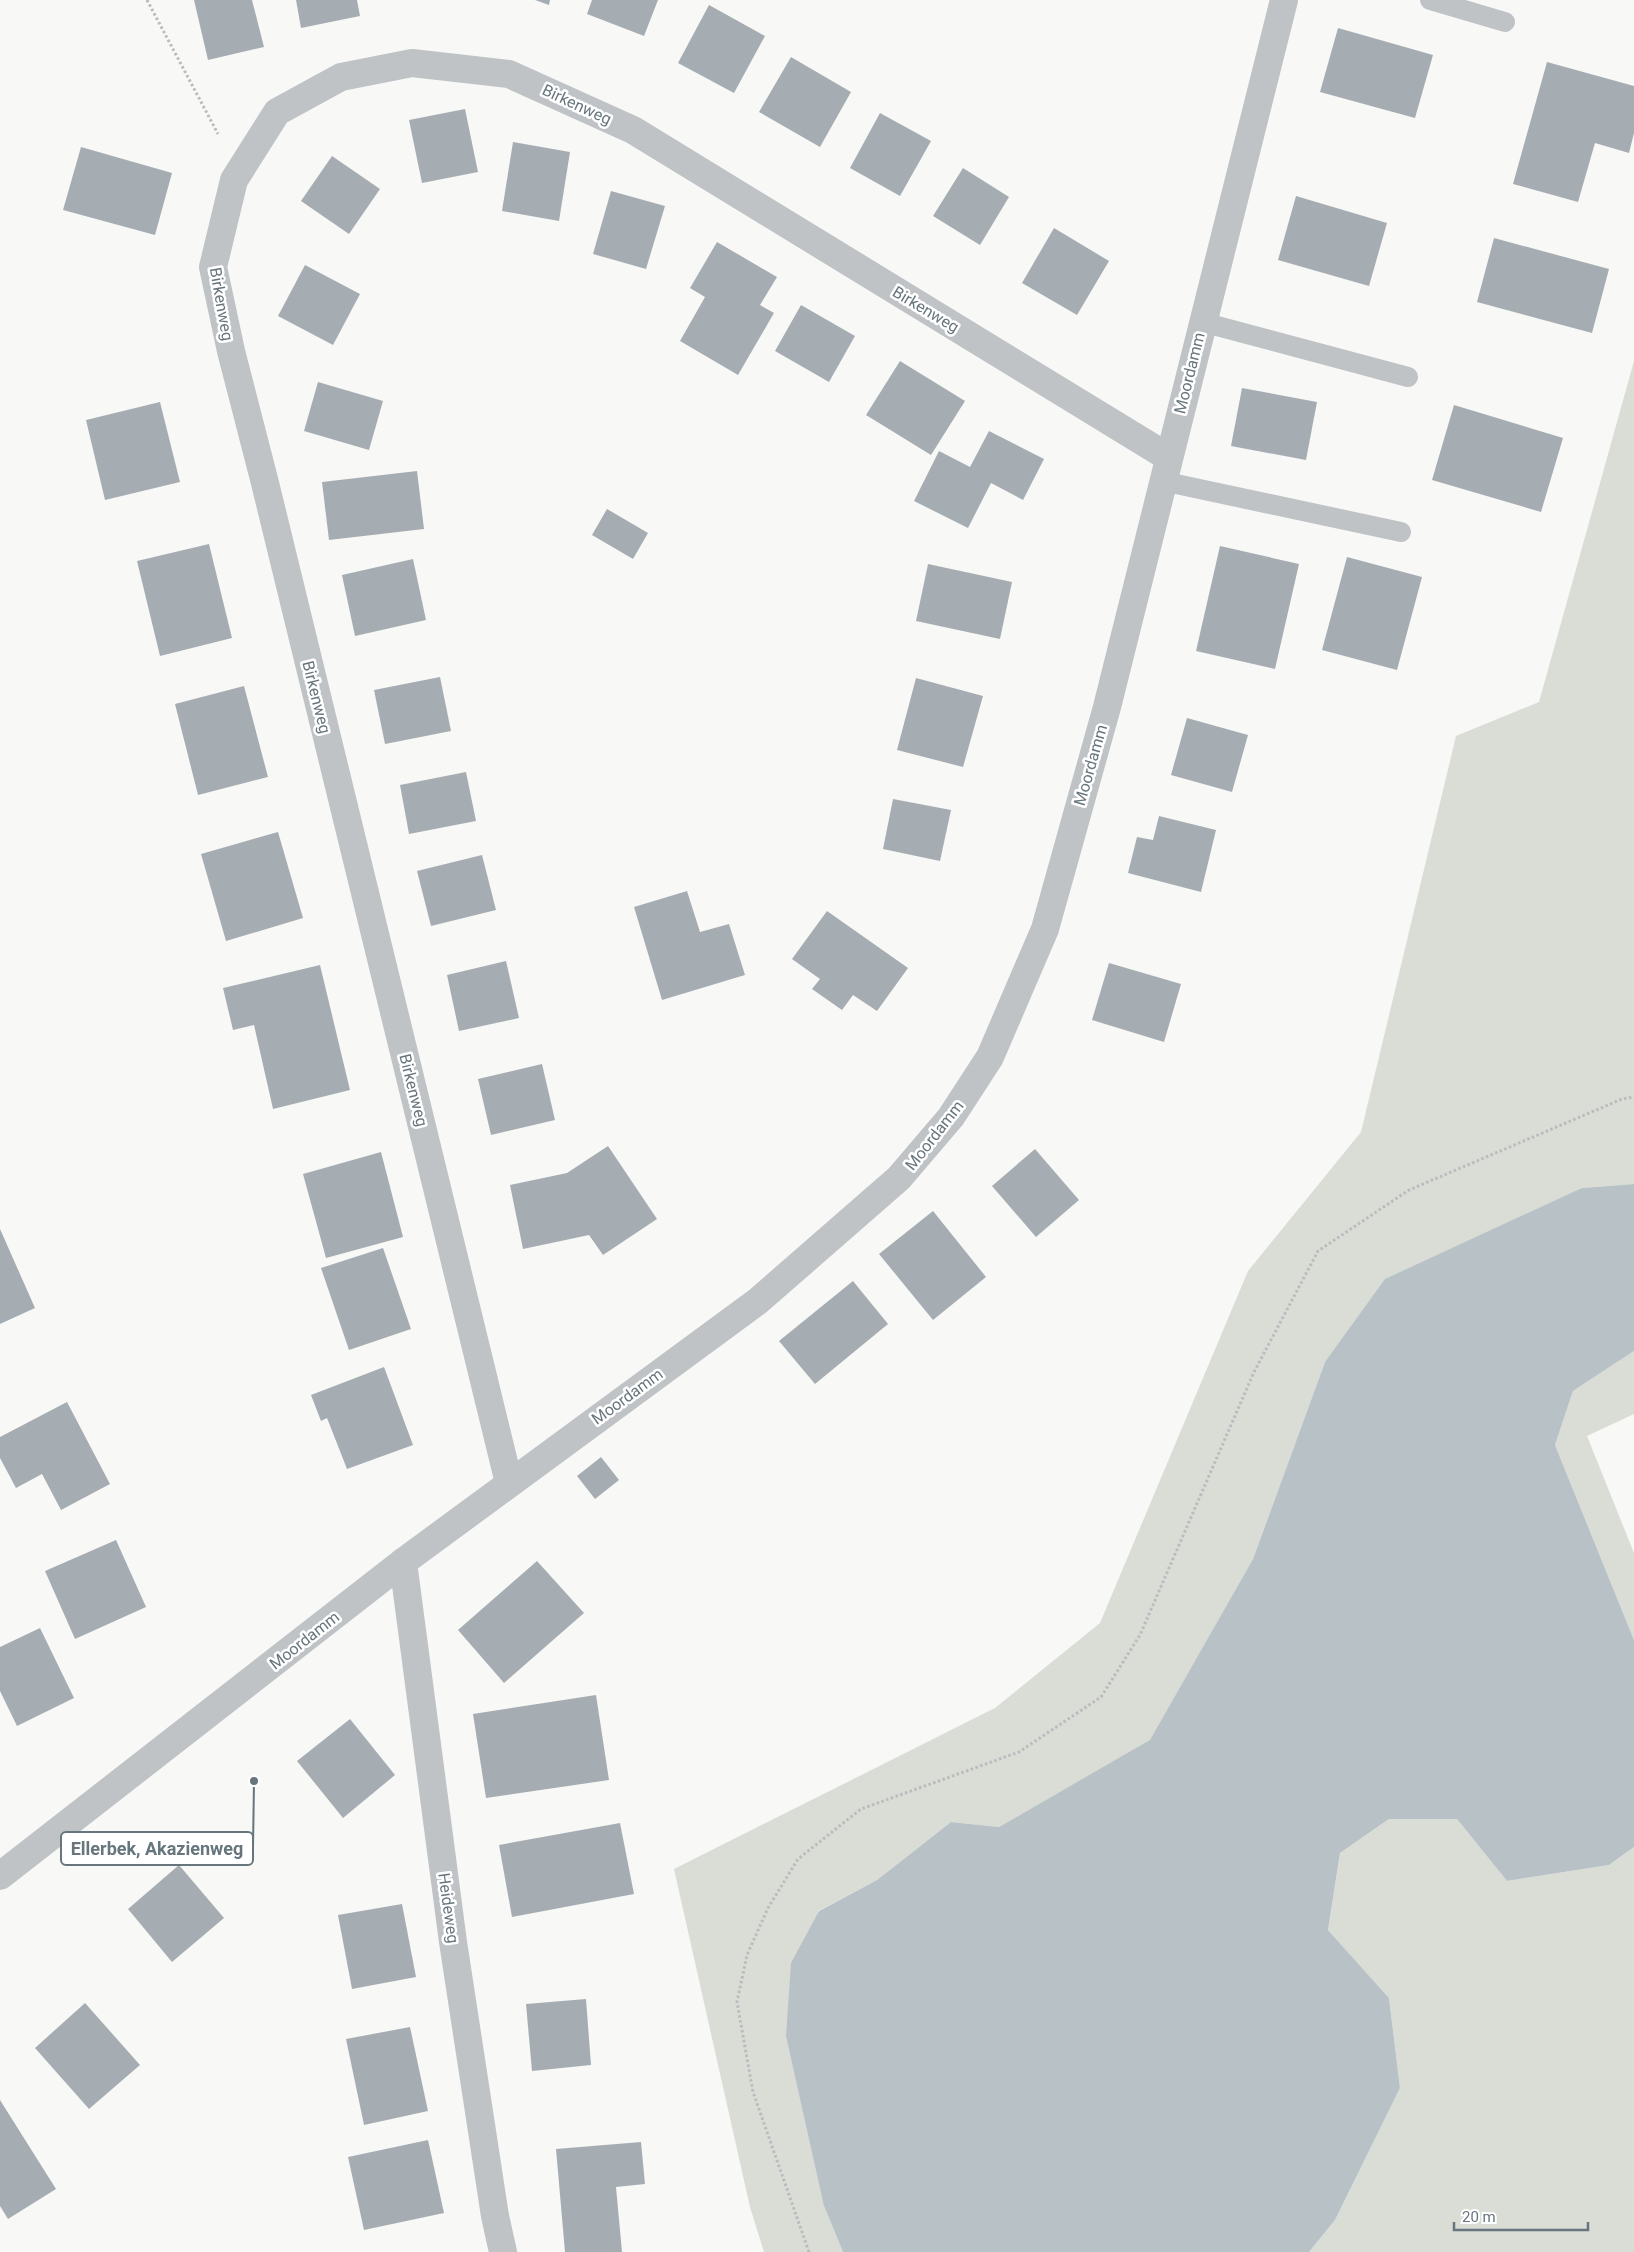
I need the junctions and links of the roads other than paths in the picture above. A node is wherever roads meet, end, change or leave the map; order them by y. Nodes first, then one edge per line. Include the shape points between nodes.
1 (1284, 0) edge
2 (1430, 0) edge
3 (1505, 22) dead end
4 (1202, 322) junction
5 (1408, 377) dead end
6 (1165, 469) junction
7 (1401, 532) dead end
8 (509, 1482) junction
9 (403, 1562) junction
10 (0, 1876) edge
11 (503, 2252) edge

1 - 4 street, Moordamm
2 - 3 lane
4 - 5 lane
4 - 6 street, Moordamm
6 - 7 lane
6 - 8 street, Moordamm via 1106,707 1045,929 990,1057 971,1087 951,1117 899,1178 826,1244 758,1301
6 - 8 street, Birkenweg via 633,130 509,74 412,63 341,77 277,112 234,180 213,267 230,351
8 - 9 street, Moordamm
9 - 10 street, Moordamm
9 - 11 street, Heideweg via 453,1942

